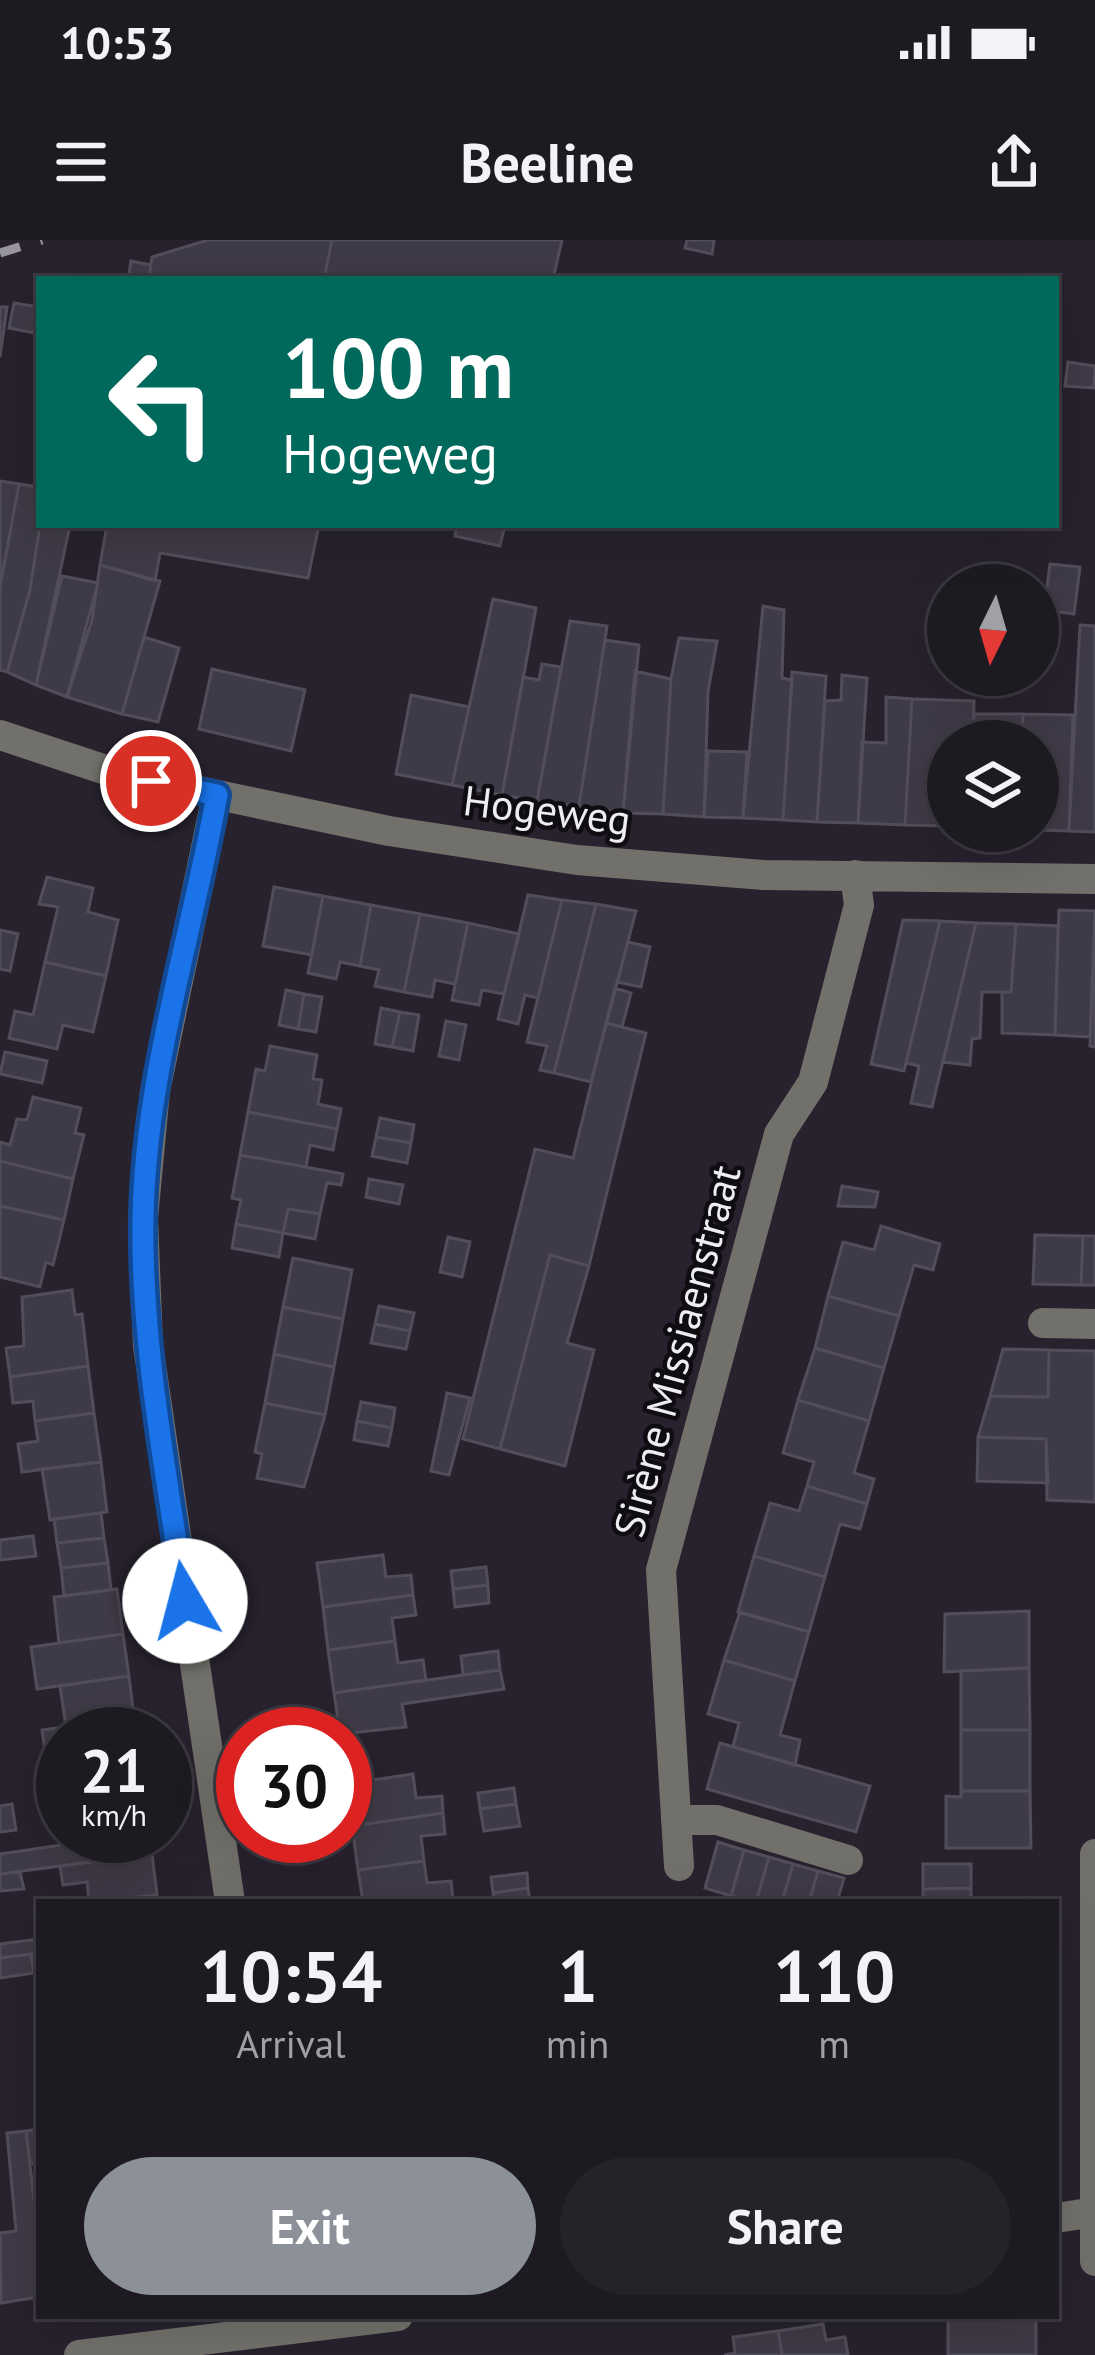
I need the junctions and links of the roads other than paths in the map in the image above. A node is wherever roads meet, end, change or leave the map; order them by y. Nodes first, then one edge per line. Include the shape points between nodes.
1 (0, 735) edge
2 (217, 795) junction
3 (854, 874) junction
4 (1095, 879) edge
5 (1043, 1323) dead end
6 (1095, 1324) edge
7 (676, 1820) junction
8 (1095, 1854) edge
9 (848, 1860) dead end
10 (679, 1866) dead end
11 (230, 1899) edge
12 (1095, 2212) edge
13 (1059, 2218) edge
14 (1095, 2261) edge
15 (381, 2319) edge
16 (294, 2334) edge
17 (79, 2355) edge

1 - 2 street, Hogeweg via 107,771
2 - 3 street, Hogeweg via 577,860
2 - 11 street via 155,1091 143,1218 148,1345
3 - 4 street, Hogeweg
3 - 7 street, Sirène Missiaenstraat via 859,905 813,1082 779,1134 661,1570
5 - 6 street
7 - 9 street via 717,1820
7 - 10 street, Sirène Missiaenstraat
8 - 12 street
12 - 13 street
12 - 14 street
15 - 16 street
16 - 17 street

